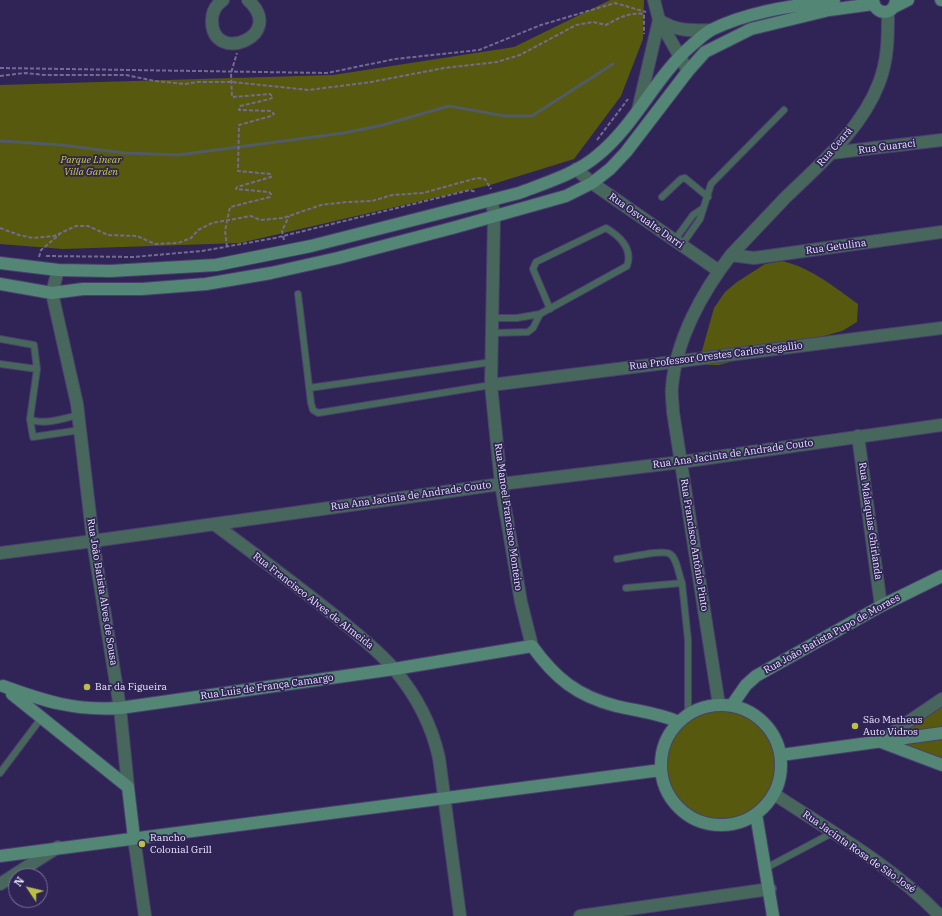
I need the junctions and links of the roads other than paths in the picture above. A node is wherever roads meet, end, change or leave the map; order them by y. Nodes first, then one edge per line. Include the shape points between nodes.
1 (223, 0) edge
2 (248, 0) edge
3 (654, 0) edge
4 (834, 0) edge
5 (908, 0) edge
6 (873, 2) edge
7 (893, 6) edge
8 (653, 20) junction
9 (711, 30) junction
10 (680, 56) junction
11 (688, 71) junction
12 (784, 110) dead end
13 (638, 112) junction
14 (942, 140) edge
15 (831, 153) junction
16 (576, 169) junction
17 (592, 183) junction
18 (491, 195) junction
19 (662, 197) dead end
20 (708, 197) junction
21 (702, 209) junction
22 (494, 216) junction
23 (942, 232) edge
24 (677, 243) junction
25 (731, 255) junction
26 (0, 263) edge
27 (58, 270) junction
28 (718, 271) junction
29 (0, 284) edge
30 (52, 293) junction
31 (298, 294) dead end
32 (550, 308) junction
33 (540, 314) junction
34 (494, 318) junction
35 (942, 328) edge
36 (493, 333) junction
37 (0, 339) edge
38 (677, 361) junction
39 (492, 362) junction
40 (0, 364) edge
41 (37, 369) junction
42 (491, 385) junction
43 (309, 388) junction
44 (78, 415) junction
45 (30, 419) junction
46 (942, 426) edge
47 (80, 430) junction
48 (858, 436) junction
49 (681, 462) junction
50 (501, 484) junction
51 (214, 524) junction
52 (93, 541) junction
53 (0, 553) edge
54 (617, 560) dead end
55 (942, 576) edge
56 (682, 583) junction
57 (626, 588) dead end
58 (881, 606) junction
59 (532, 646) junction
60 (394, 669) junction
61 (1, 686) edge
62 (942, 699) edge
63 (719, 705) junction
64 (732, 705) junction
65 (120, 708) junction
66 (42, 717) junction
67 (683, 719) junction
68 (942, 733) edge
69 (880, 741) junction
70 (781, 755) junction
71 (942, 765) edge
72 (661, 770) junction
73 (0, 773) edge
74 (128, 787) junction
75 (774, 794) junction
76 (445, 797) junction
77 (756, 814) junction
78 (832, 833) junction
79 (134, 838) junction
80 (58, 847) junction
81 (0, 856) edge
82 (766, 868) junction
83 (0, 884) edge
84 (770, 889) junction
85 (145, 916) edge
86 (460, 916) edge
87 (580, 916) edge
88 (774, 916) edge
89 (940, 916) edge

1 - 2 street via 214,9 214,31 224,42 240,44 251,38 258,29 258,12
3 - 8 street
4 - 9 street via 758,13
5 - 7 street
6 - 7 street via 878,11
6 - 11 street via 751,29 705,52
7 - 15 street, Rua Ceará via 886,62 879,84 862,113
8 - 9 street via 685,31
8 - 10 street
8 - 13 street
9 - 10 street
10 - 11 street
10 - 13 street
11 - 17 street via 626,152
12 - 20 lane via 716,178 711,184
13 - 16 street via 598,156
14 - 15 street, Rua Guaraci
15 - 25 street, Rua Ceará
16 - 17 street, Rua Osvualte Darri
16 - 18 street via 548,182
17 - 22 street via 566,196
17 - 24 street, Rua Osvualte Darri
18 - 22 street, Rua Manoel Francisco Monteiro
18 - 27 street via 453,210 286,252 216,265
19 - 20 lane via 685,178
20 - 21 lane
21 - 24 lane via 693,214
21 - 24 lane via 700,219
22 - 30 street via 338,258 271,273 206,284 142,289 83,289
22 - 34 street, Rua Manoel Francisco Monteiro
23 - 25 street, Rua Getulina via 754,258
24 - 28 street, Rua Osvualte Darri
25 - 28 street, Rua Francisco Antônio Pinto
26 - 27 street
27 - 30 street
28 - 38 street, Rua Francisco Antônio Pinto via 687,330
29 - 30 street
30 - 44 street, Rua João Batista Alves de Sousa
31 - 43 lane
32 - 32 lane via 627,266 630,258 629,249 618,236 606,228 536,262 533,268
32 - 33 lane
33 - 34 lane
33 - 36 lane via 528,332
34 - 36 street, Rua Manoel Francisco Monteiro
35 - 38 street, Rua Professor Orestes Carlos Segallio
36 - 39 street, Rua Manoel Francisco Monteiro
37 - 41 lane via 34,346
38 - 42 street, Rua Professor Orestes Carlos Segallio
38 - 49 street, Rua Francisco Antônio Pinto via 672,387
39 - 42 street, Rua Manoel Francisco Monteiro
39 - 43 lane
40 - 41 lane
41 - 45 lane
42 - 43 lane via 318,413 313,410
42 - 50 street, Rua Manoel Francisco Monteiro
44 - 45 lane via 55,420
44 - 47 street, Rua João Batista Alves de Sousa
45 - 47 lane via 33,437
46 - 48 street, Rua Ana Jacinta de Andrade Couto
47 - 52 street, Rua João Batista Alves de Sousa
48 - 49 street, Rua Ana Jacinta de Andrade Couto
48 - 58 street, Rua Malaquias Ghirlanda
49 - 50 street, Rua Ana Jacinta de Andrade Couto
49 - 63 street, Rua Francisco Antônio Pinto
50 - 51 street, Rua Ana Jacinta de Andrade Couto
50 - 59 street, Rua Manoel Francisco Monteiro via 521,602
51 - 52 street, Rua Ana Jacinta de Andrade Couto
51 - 60 street, Rua Francisco Alves de Almeida via 311,597
52 - 53 street, Rua Ana Jacinta de Andrade Couto
52 - 65 street, Rua João Batista Alves de Sousa
54 - 56 lane via 662,552 671,554
55 - 58 street, Rua João Batista Pupo de Moraes
56 - 57 lane
56 - 67 lane via 688,640
58 - 64 street, Rua João Batista Pupo de Moraes via 756,676
59 - 60 street, Rua Luis de França Camargo
59 - 67 street, Rua Manoel Francisco Monteiro via 562,681 578,692 596,700
60 - 65 street, Rua Luis de França Camargo
60 - 76 street, Rua Francisco Alves de Almeida via 416,700 435,740
61 - 65 street, Rua Luis de França Camargo via 63,706
61 - 66 street
62 - 69 street
63 - 64 street
63 - 67 street via 701,709
64 - 70 street via 748,711 763,721 774,735
65 - 74 street, Rua João Batista Alves de Sousa
66 - 73 lane
66 - 74 street
67 - 72 street via 667,737 661,755
68 - 69 street
69 - 70 street
69 - 71 street
70 - 75 street via 779,780
72 - 76 street
72 - 77 street via 668,794 675,805 697,821 717,826 738,823
74 - 79 street, Rua João Batista Alves de Sousa
75 - 77 street
75 - 78 street, Rua Jacinta Rosa de São José
76 - 79 street
76 - 86 street, Rua Francisco Alves de Almeida
77 - 82 street
78 - 82 lane
78 - 89 street, Rua Jacinta Rosa de São José via 912,889
79 - 80 street
79 - 85 street, Rua João Batista Alves de Sousa
80 - 81 street
80 - 83 street
82 - 84 street
84 - 87 street
84 - 88 street

